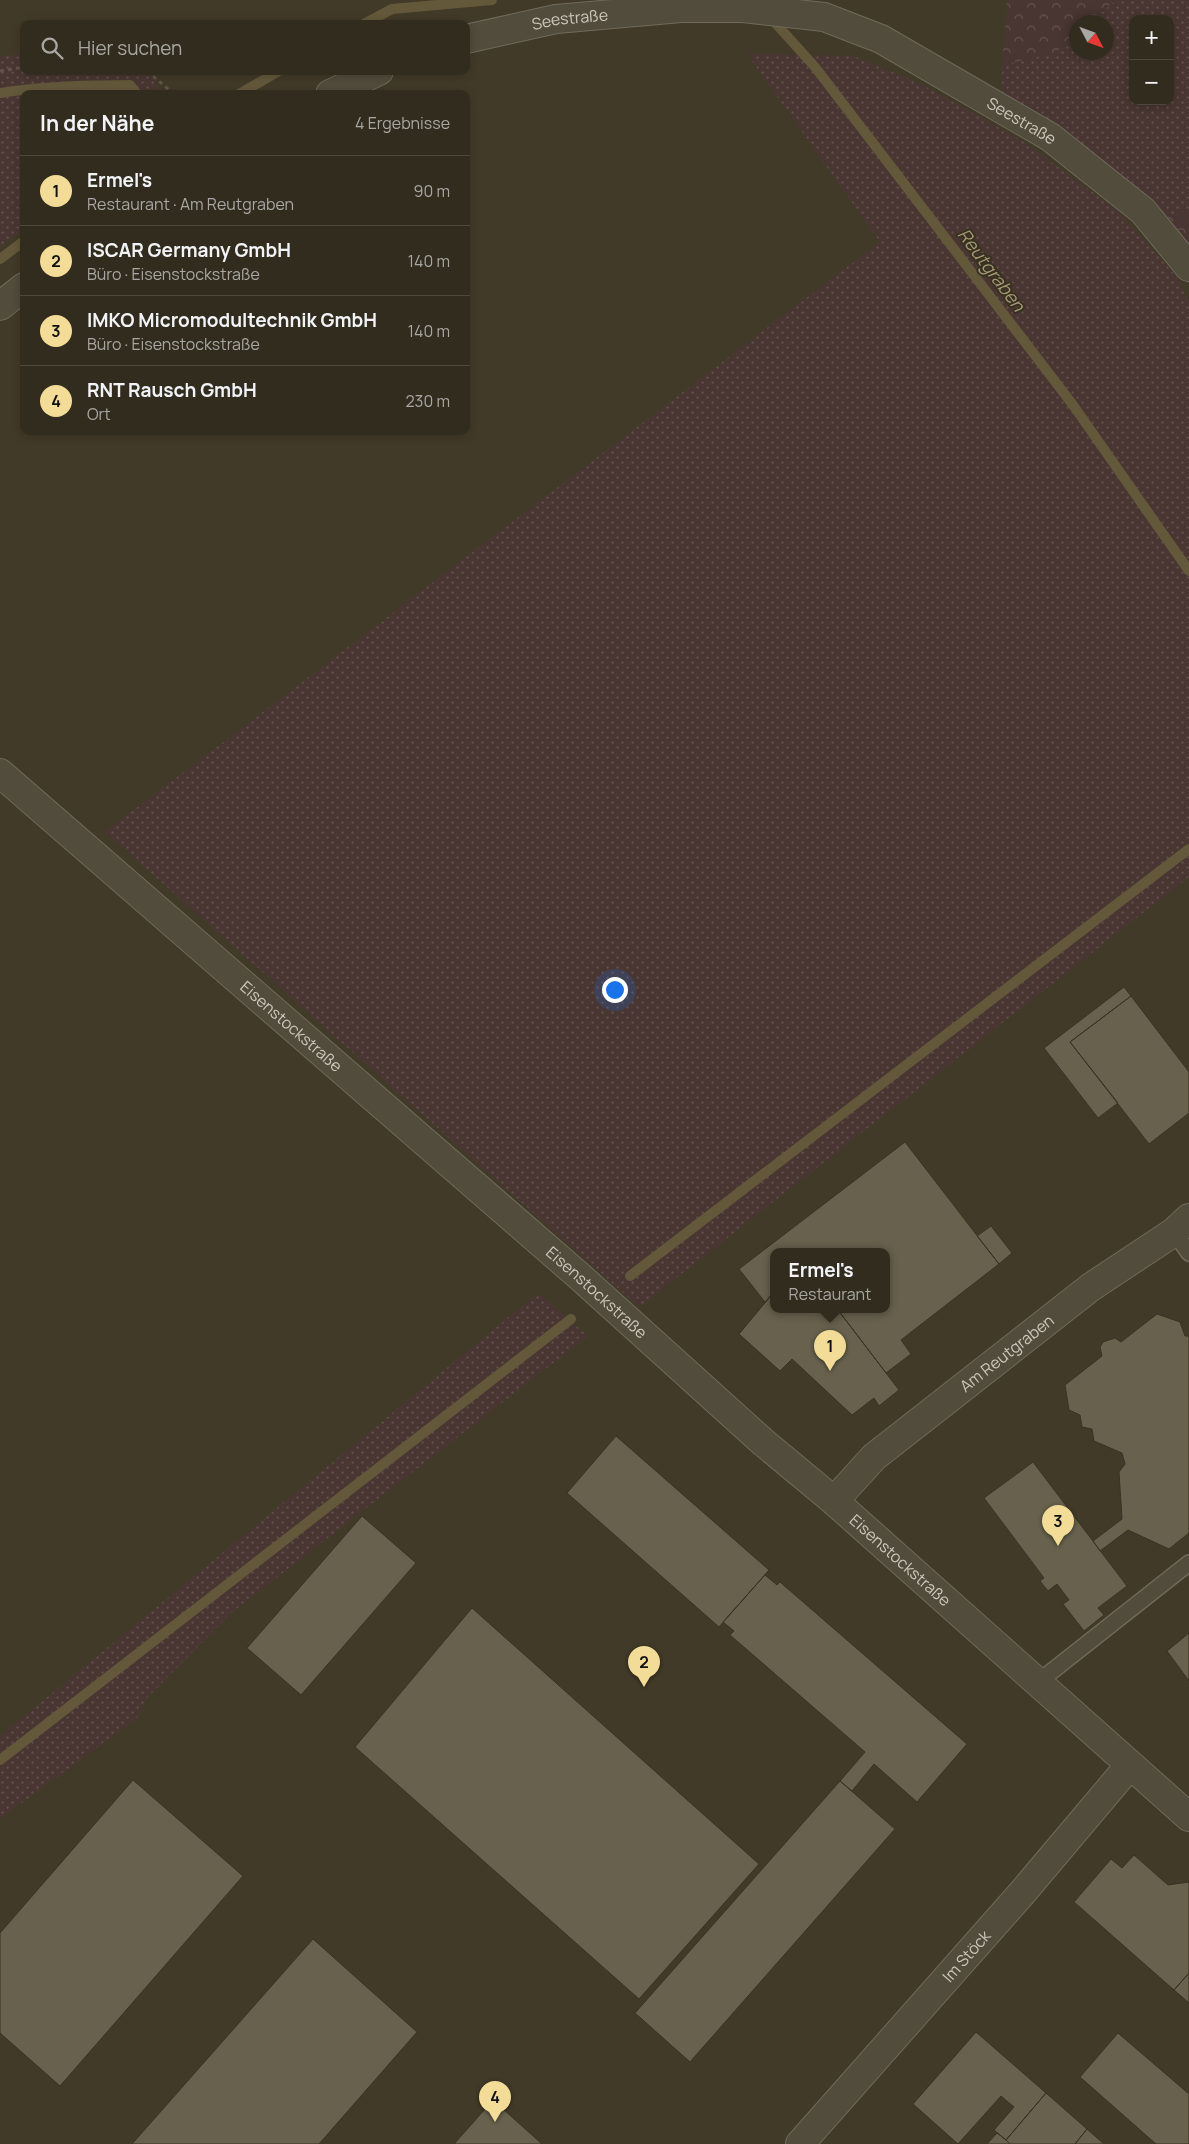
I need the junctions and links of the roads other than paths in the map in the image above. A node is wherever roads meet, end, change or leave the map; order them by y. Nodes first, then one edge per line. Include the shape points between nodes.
1 (827, 9) edge
2 (470, 38) edge
3 (370, 75) edge
4 (339, 90) edge
5 (1189, 267) edge
6 (20, 290) edge
7 (0, 306) edge
8 (0, 773) edge
9 (1184, 1234) edge
10 (834, 1501) junction
11 (1189, 1563) edge
12 (1037, 1683) junction
13 (1130, 1765) junction
14 (1189, 1817) edge
15 (800, 2144) edge

1 - 2 street, Seestraße via 797,14 743,8 681,8 556,19
1 - 5 street, Seestraße via 1050,137 1143,211
3 - 4 street
6 - 7 street
8 - 10 street, Eisenstockstraße
9 - 10 street, Am Reutgraben via 1091,1287 874,1458
10 - 12 street, Eisenstockstraße
11 - 12 lane
12 - 13 street, Eisenstockstraße
13 - 14 street, Eisenstockstraße
13 - 15 street, Im Stöck via 1022,1893

